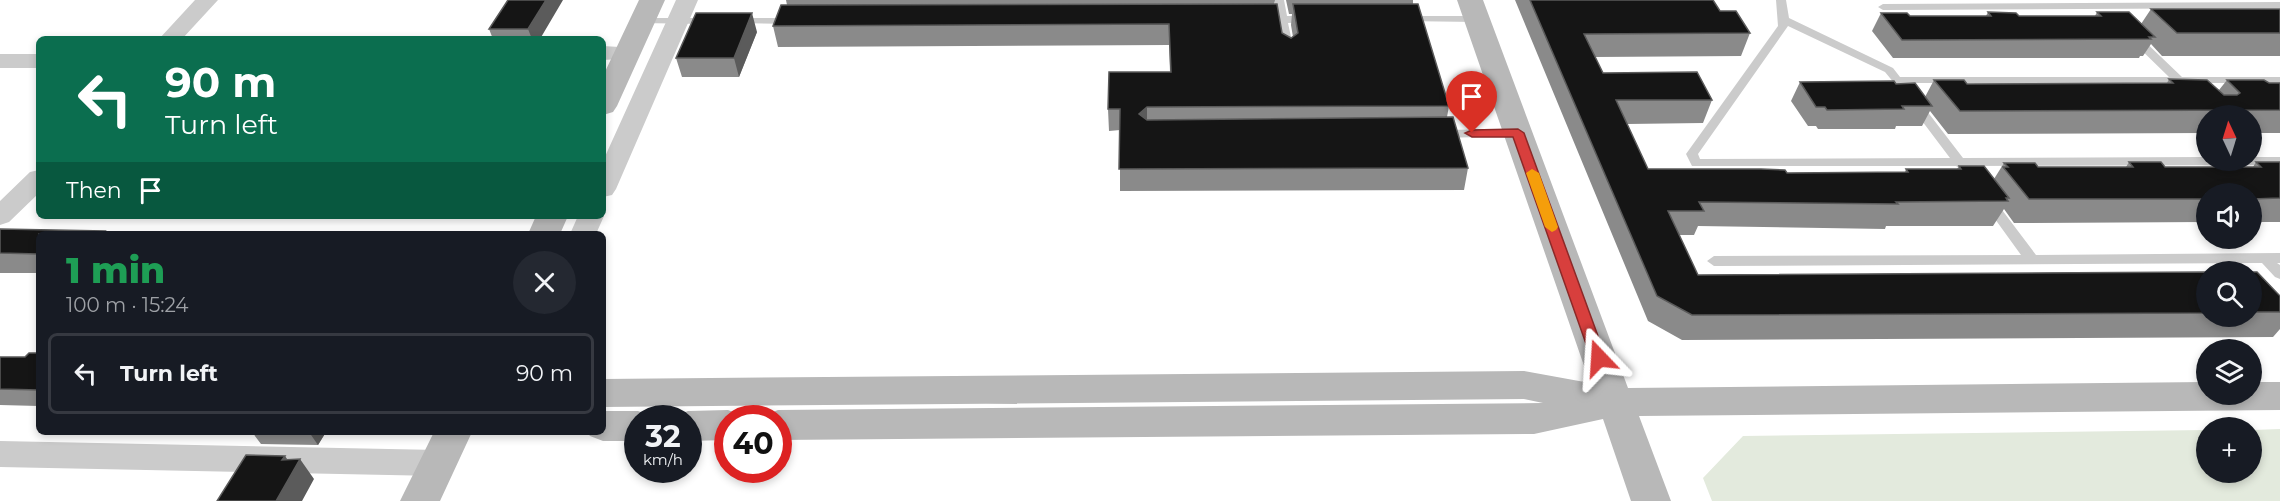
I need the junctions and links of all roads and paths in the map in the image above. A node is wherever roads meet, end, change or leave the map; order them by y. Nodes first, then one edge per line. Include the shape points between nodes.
1 (207, 0) edge
2 (1279, 0) edge
3 (1781, 0) edge
4 (2099, 3) edge
5 (2280, 5) edge
6 (1883, 7) dead end
7 (1473, 9) edge
8 (647, 10) edge
9 (683, 10) edge
10 (1396, 19) edge
11 (1247, 20) edge
12 (1282, 20) junction
13 (1317, 20) edge
14 (808, 21) edge
15 (1784, 21) junction
16 (173, 36) edge
17 (615, 53) edge
18 (1288, 54) edge
19 (36, 61) edge
20 (0, 62) edge
21 (1897, 80) junction
22 (2178, 80) junction
23 (2280, 80) edge
24 (606, 93) edge
25 (2193, 94) edge
26 (1518, 133) junction
27 (1422, 134) edge
28 (2263, 161) joint
29 (1959, 162) junction
30 (2277, 167) edge
31 (36, 182) edge
32 (606, 182) edge
33 (3, 230) edge
34 (2265, 258) junction
35 (2280, 258) edge
36 (2032, 259) junction
37 (2216, 259) joint
38 (1714, 261) dead end
39 (2280, 274) edge
40 (606, 393) edge
41 (2280, 396) edge
42 (1615, 402) junction
43 (792, 425) edge
44 (606, 426) edge
45 (624, 426) edge
46 (446, 448) edge
47 (0, 454) edge
48 (420, 501) edge
49 (1651, 501) edge

1 - 16 street
2 - 12 lane
3 - 15 lane
4 - 5 lane
4 - 6 lane
4 - 22 lane
7 - 10 lane
7 - 26 street
8 - 9 lane
8 - 17 street
9 - 14 lane
9 - 32 street
11 - 12 lane
12 - 13 lane
12 - 18 lane
15 - 21 lane via 1889,70
15 - 29 lane via 1692,154 1696,163
17 - 24 street
19 - 20 street
21 - 22 lane
21 - 29 lane
22 - 23 lane
22 - 25 lane
26 - 27 lane
26 - 42 street
28 - 29 lane
28 - 30 lane
29 - 36 lane
31 - 33 street
34 - 35 lane
34 - 37 lane
34 - 39 lane
36 - 37 lane
36 - 38 lane
40 - 42 street via 1524,385
41 - 42 street
42 - 43 street via 1534,419
42 - 49 street
44 - 45 street
46 - 47 street
46 - 48 street

